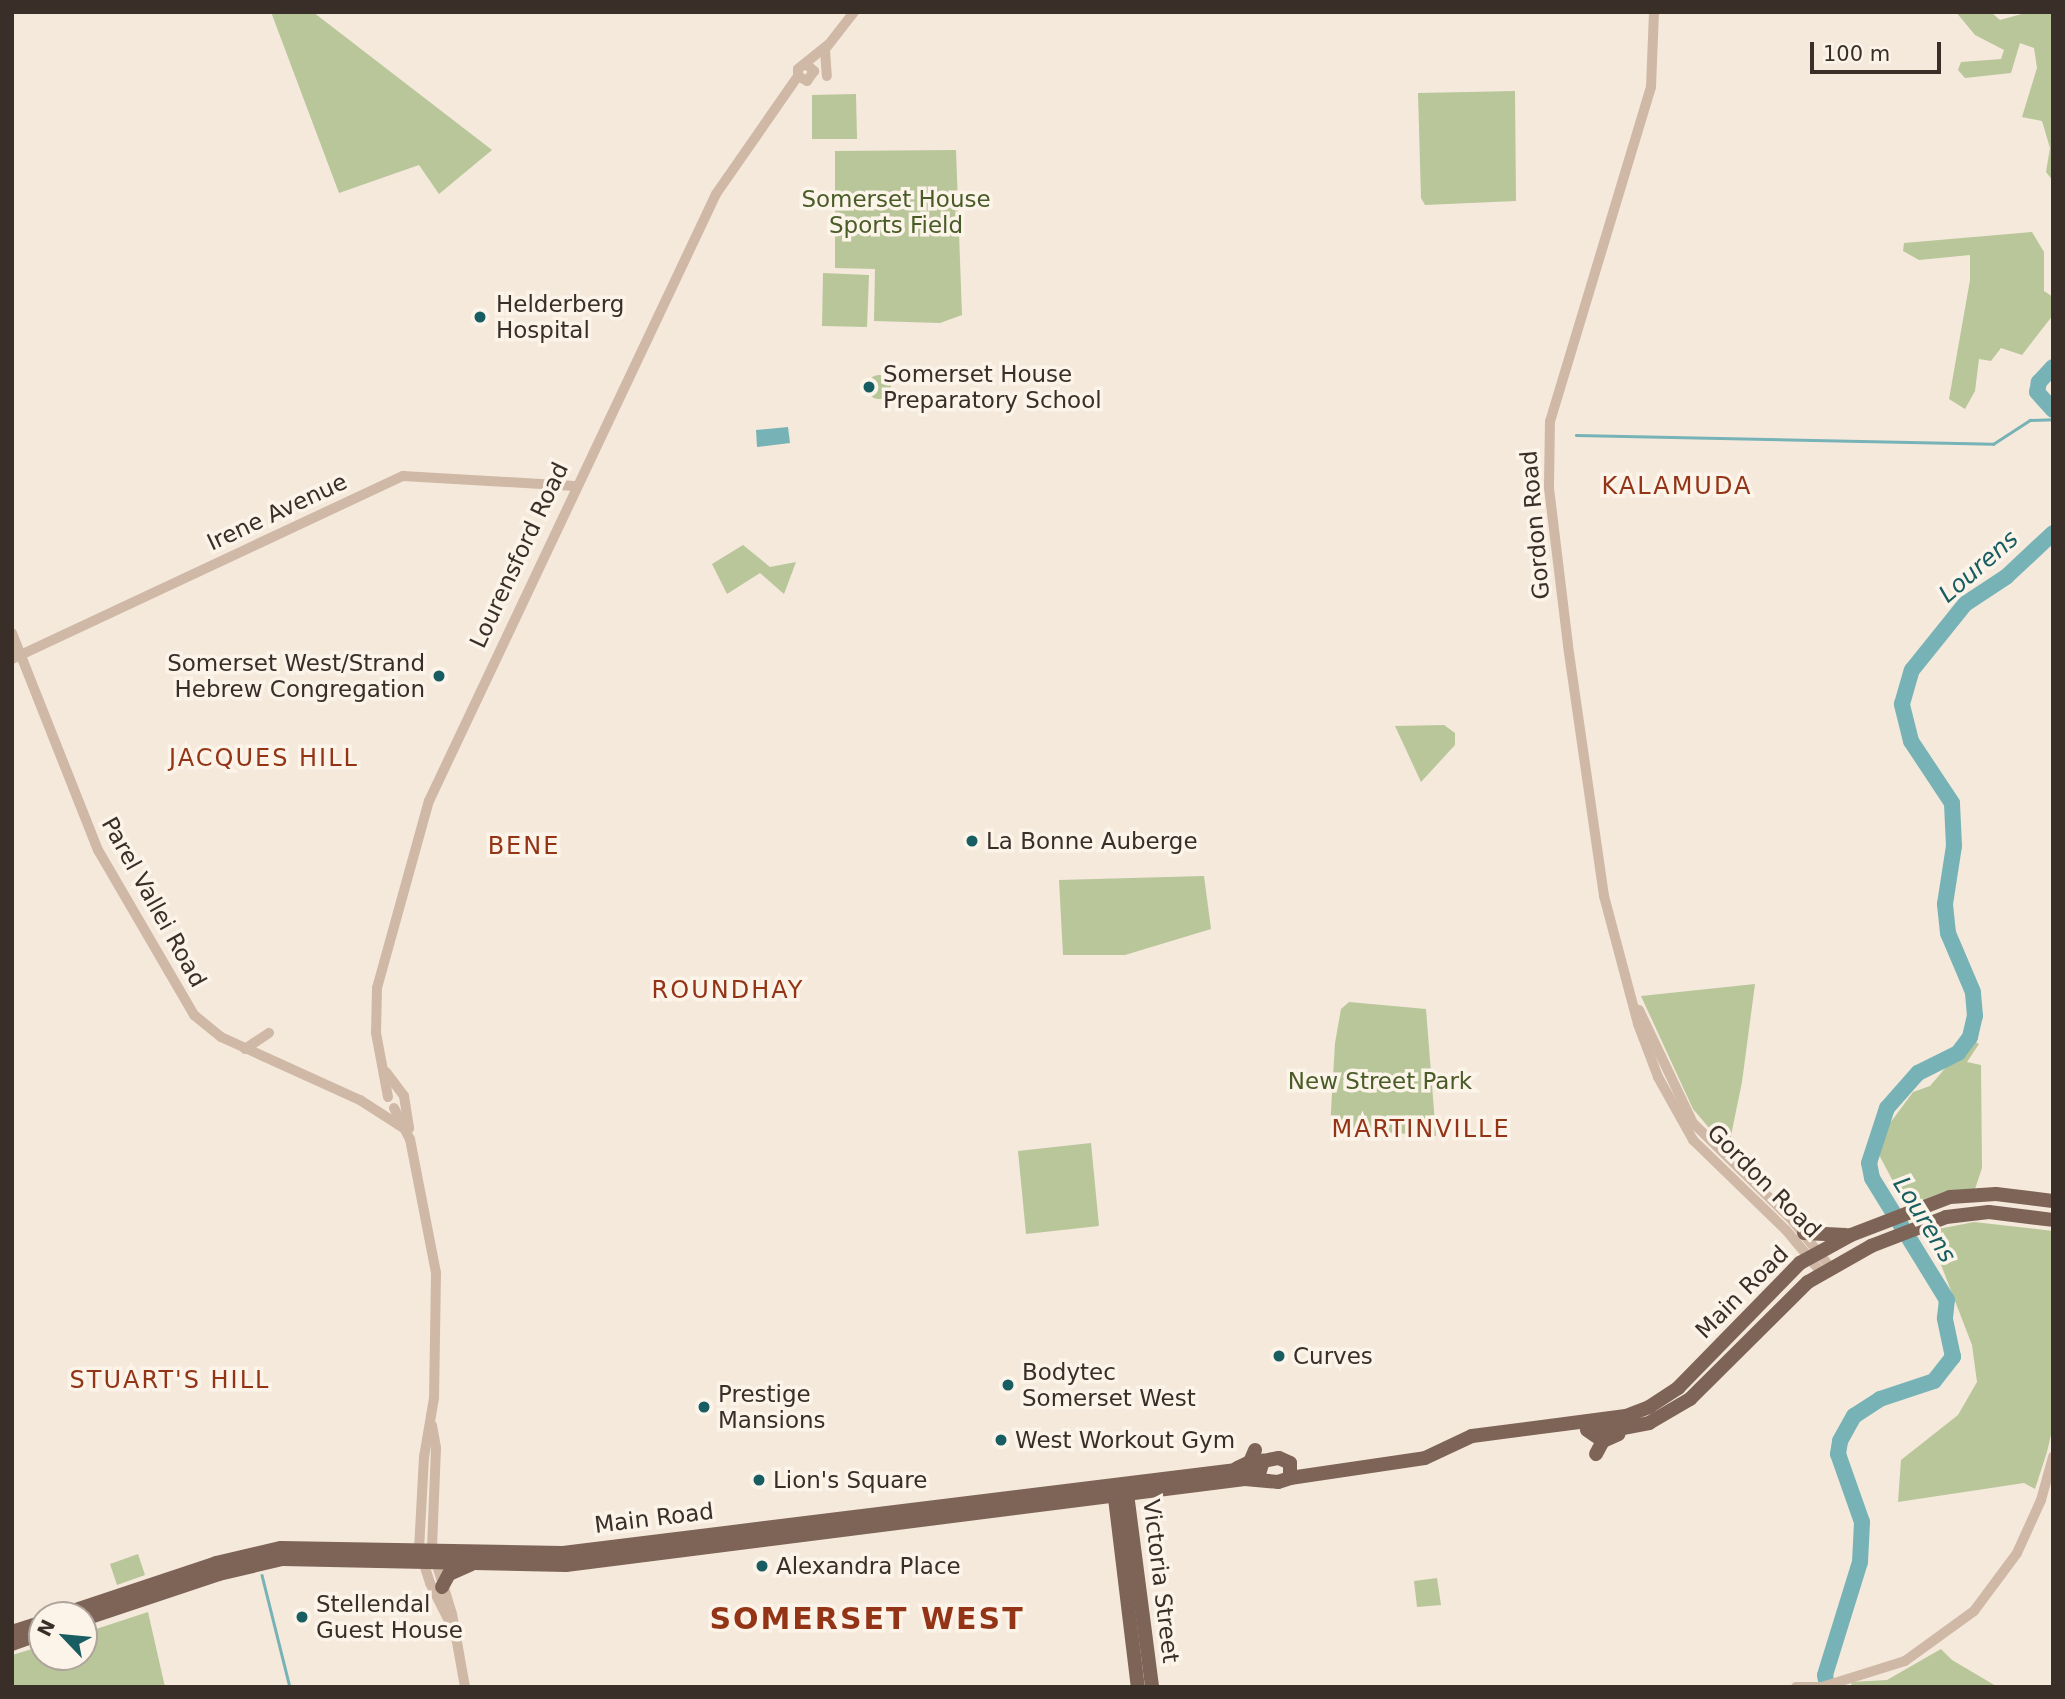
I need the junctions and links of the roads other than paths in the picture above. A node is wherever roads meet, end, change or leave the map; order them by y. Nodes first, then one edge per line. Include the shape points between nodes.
1 (854, 12) edge
2 (1654, 12) edge
3 (827, 47) junction
4 (827, 76) dead end
5 (575, 486) junction
6 (12, 634) edge
7 (17, 657) edge
8 (1634, 1001) junction
9 (269, 1032) dead end
10 (246, 1049) junction
11 (360, 1100) junction
12 (394, 1101) junction
13 (375, 1108) junction
14 (407, 1134) junction
15 (2053, 1201) edge
16 (2053, 1220) edge
17 (1804, 1233) junction
18 (1851, 1235) junction
19 (1814, 1254) junction
20 (1826, 1269) junction
21 (1594, 1426) junction
22 (1627, 1430) junction
23 (1255, 1450) dead end
24 (1596, 1454) dead end
25 (2053, 1457) edge
26 (1290, 1470) junction
27 (1229, 1471) junction
28 (1260, 1472) junction
29 (1120, 1489) junction
30 (427, 1555) junction
31 (476, 1562) junction
32 (442, 1587) junction
33 (98, 1603) edge
34 (98, 1614) edge
35 (455, 1633) junction
36 (1819, 1686) edge
37 (465, 1687) edge
38 (1138, 1687) edge
39 (1152, 1687) edge
40 (1796, 1687) edge

1 - 3 street
2 - 8 street, Gordon Road via 1651,87 1556,393 1548,448 1561,595 1599,868
3 - 4 street
3 - 5 street, Lourensford Road via 810,66 813,78 802,78 789,93 716,194
5 - 7 street, Irene Avenue via 403,476
5 - 12 street, Lourensford Road via 460,727 414,843 377,988 376,1033
6 - 7 street, Parel Vallei Road
7 - 10 street, Parel Vallei Road via 83,819 156,955 202,1024
8 - 17 street, Gordon Road via 1693,1122
8 - 19 street, Gordon Road via 1658,1077 1679,1121 1704,1153
9 - 10 street
10 - 11 street, Parel Vallei Road
11 - 12 street, Parel Vallei Road
11 - 13 street, Parel Vallei Road
12 - 13 street
12 - 14 street, Lourensford Road
13 - 14 street, Parel Vallei Road
14 - 30 street, Lourensford Road via 436,1273 432,1425 436,1441
15 - 18 main road, Main Road via 1979,1194 1919,1206
16 - 20 main road, Main Road via 1989,1212 1928,1222
17 - 18 main road
17 - 19 street, Gordon Road
18 - 19 main road, Main Road
19 - 20 street, Gordon Road
19 - 21 main road, Main Road via 1678,1388 1649,1407
20 - 22 main road, Main Road via 1690,1399 1668,1414
21 - 22 main road, Main Road
21 - 26 main road, Main Road via 1559,1424 1472,1436 1425,1458 1328,1474
22 - 24 main road via 1607,1438
23 - 27 main road via 1248,1463
25 - 36 street via 2030,1526 2009,1568 1984,1600 1927,1648 1856,1678
26 - 28 main road via 1278,1482
26 - 28 main road via 1274,1458
27 - 28 main road, Main Road
27 - 29 main road, Main Road
28 - 29 main road, Main Road
29 - 30 main road, Main Road via 563,1553
29 - 31 main road, Main Road via 566,1565
29 - 38 main road, Victoria Street
29 - 39 main road, Victoria Street
30 - 31 main road, Main Road
30 - 32 street
30 - 33 main road, Main Road via 281,1548 216,1563
30 - 34 main road, Main Road via 282,1559 219,1574
30 - 35 street
31 - 32 main road via 449,1574
32 - 35 street
35 - 37 street
36 - 40 street

